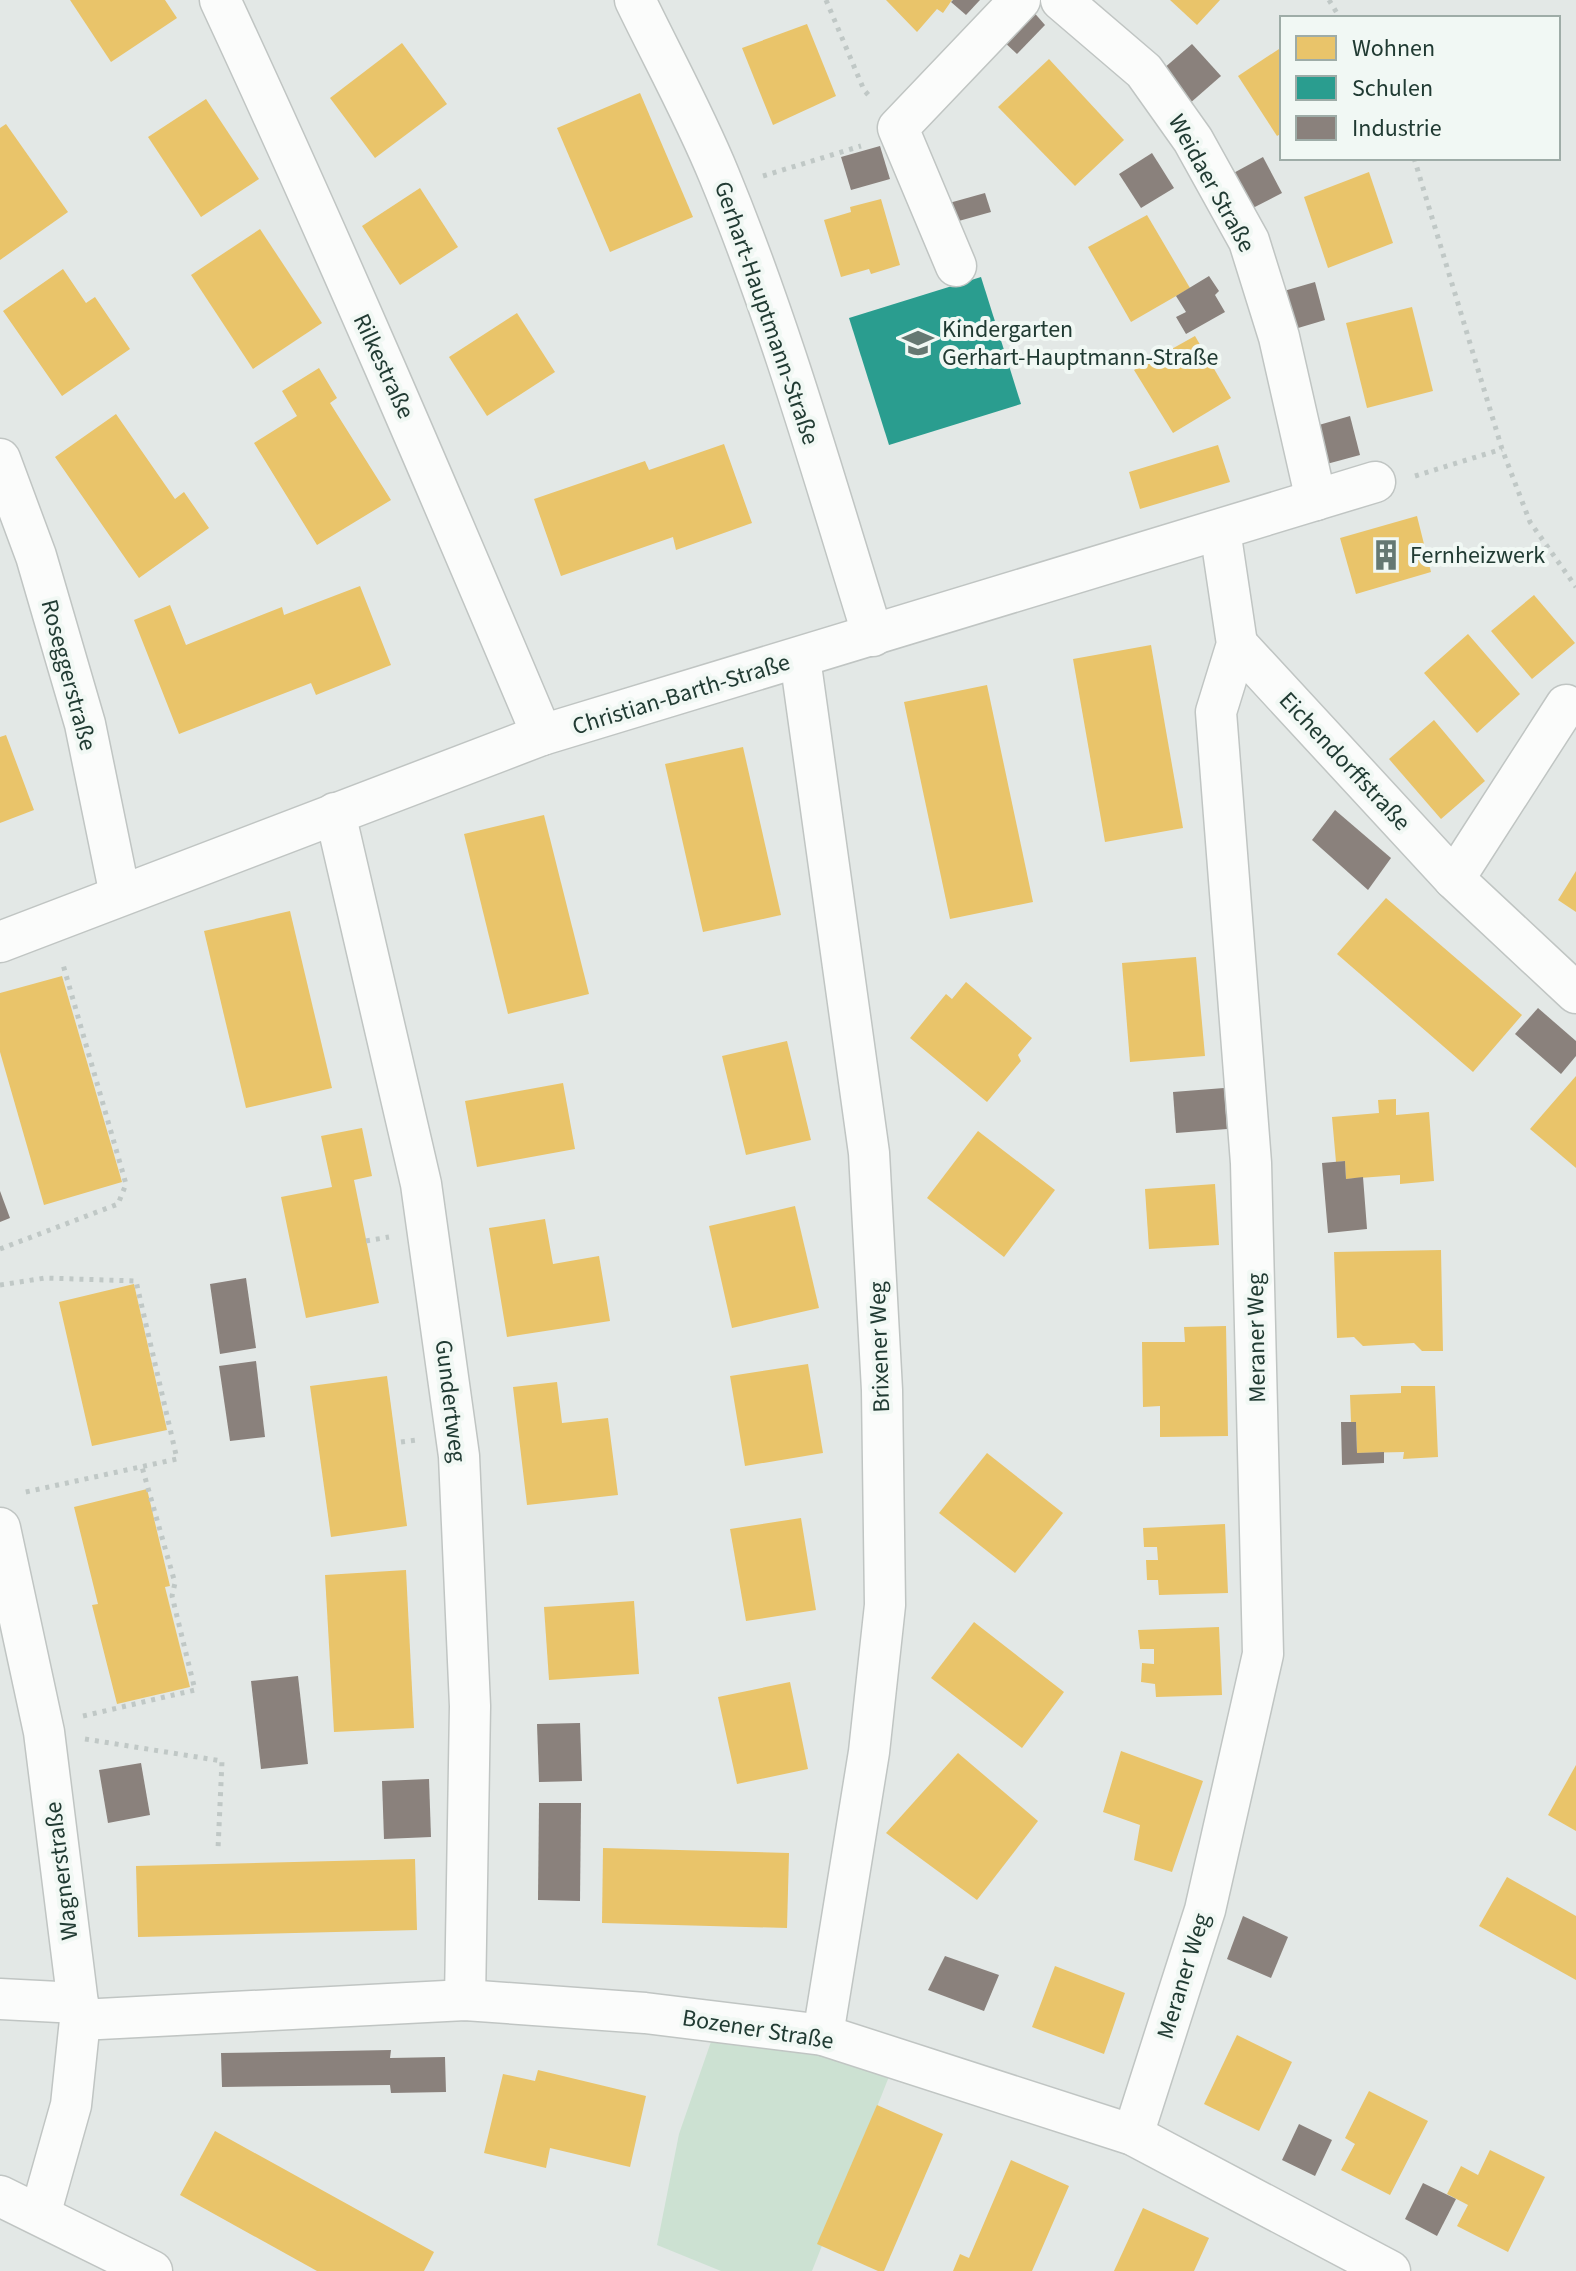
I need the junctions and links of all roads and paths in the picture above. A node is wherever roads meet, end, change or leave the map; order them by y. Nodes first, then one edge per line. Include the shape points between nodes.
1 (220, 0) edge
2 (635, 0) edge
3 (826, 0) edge
4 (1020, 0) edge
5 (1061, 0) edge
6 (898, 128) junction
7 (863, 146) dead end
8 (1415, 160) edge
9 (759, 177) dead end
10 (956, 266) dead end
11 (1502, 449) junction
12 (0, 459) edge
13 (1375, 482) joint
14 (1316, 500) junction
15 (1220, 530) junction
16 (1576, 587) edge
17 (873, 636) junction
18 (1237, 644) junction
19 (800, 658) junction
20 (1566, 705) dead end
21 (542, 735) junction
22 (335, 813) junction
23 (1454, 879) junction
24 (120, 895) junction
25 (51, 922) junction
26 (0, 942) edge
27 (1576, 993) edge
28 (0, 1249) edge
29 (0, 1285) edge
30 (142, 1467) junction
31 (7, 1511) edge
32 (44, 1728) junction
33 (218, 1849) dead end
34 (0, 1999) edge
35 (465, 2000) junction
36 (79, 2011) junction
37 (823, 2035) junction
38 (1133, 2135) junction
39 (0, 2196) edge
40 (40, 2215) junction
41 (152, 2271) edge
42 (1390, 2271) edge

1 - 21 street, Rilkestraße via 417,439
2 - 17 street, Gerhart-Hauptmann-Straße via 718,171 742,234
3 - 6 path via 864,90
4 - 6 street
5 - 14 street, Weidaer Straße via 1144,71 1193,140 1249,241 1279,337
6 - 10 street
7 - 9 path
8 - 11 path
11 - 13 path via 1386,486
11 - 16 path via 1530,522
12 - 24 street, Roseggerstraße via 36,556 85,724
13 - 14 street, Christian-Barth-Straße
14 - 15 street, Christian-Barth-Straße
15 - 17 street, Christian-Barth-Straße
15 - 18 street, Meraner Weg
17 - 19 street, Christian-Barth-Straße
18 - 23 street, Eichendorffstraße
18 - 38 street, Meraner Weg via 1216,712 1251,1163 1263,1654 1205,1910
19 - 21 street, Christian-Barth-Straße
19 - 37 street, Brixener Weg via 869,1153 882,1390 885,1605 869,1752
20 - 23 street
21 - 22 street, Christian-Barth-Straße
22 - 24 street, Christian-Barth-Straße
22 - 35 street, Gundertweg via 421,1184 459,1456 470,1706
23 - 27 street, Eichendorffstraße
24 - 25 street, Christian-Barth-Straße
25 - 26 street, Christian-Barth-Straße
25 - 28 path via 126,1184 118,1204
29 - 30 path via 45,1278 136,1281 177,1459
30 - 31 path
30 - 32 path via 175,1583 172,1596 195,1690
31 - 32 street, Wagnerstraße
32 - 33 path via 222,1761
32 - 36 street, Wagnerstraße
34 - 36 street, Bozener Straße
35 - 36 street, Bozener Straße
35 - 37 street, Bozener Straße via 645,2013
36 - 40 street, Wagnerstraße via 71,2105
37 - 38 street, Bozener Straße
38 - 42 street, Bozener Straße
39 - 40 street
40 - 41 street

